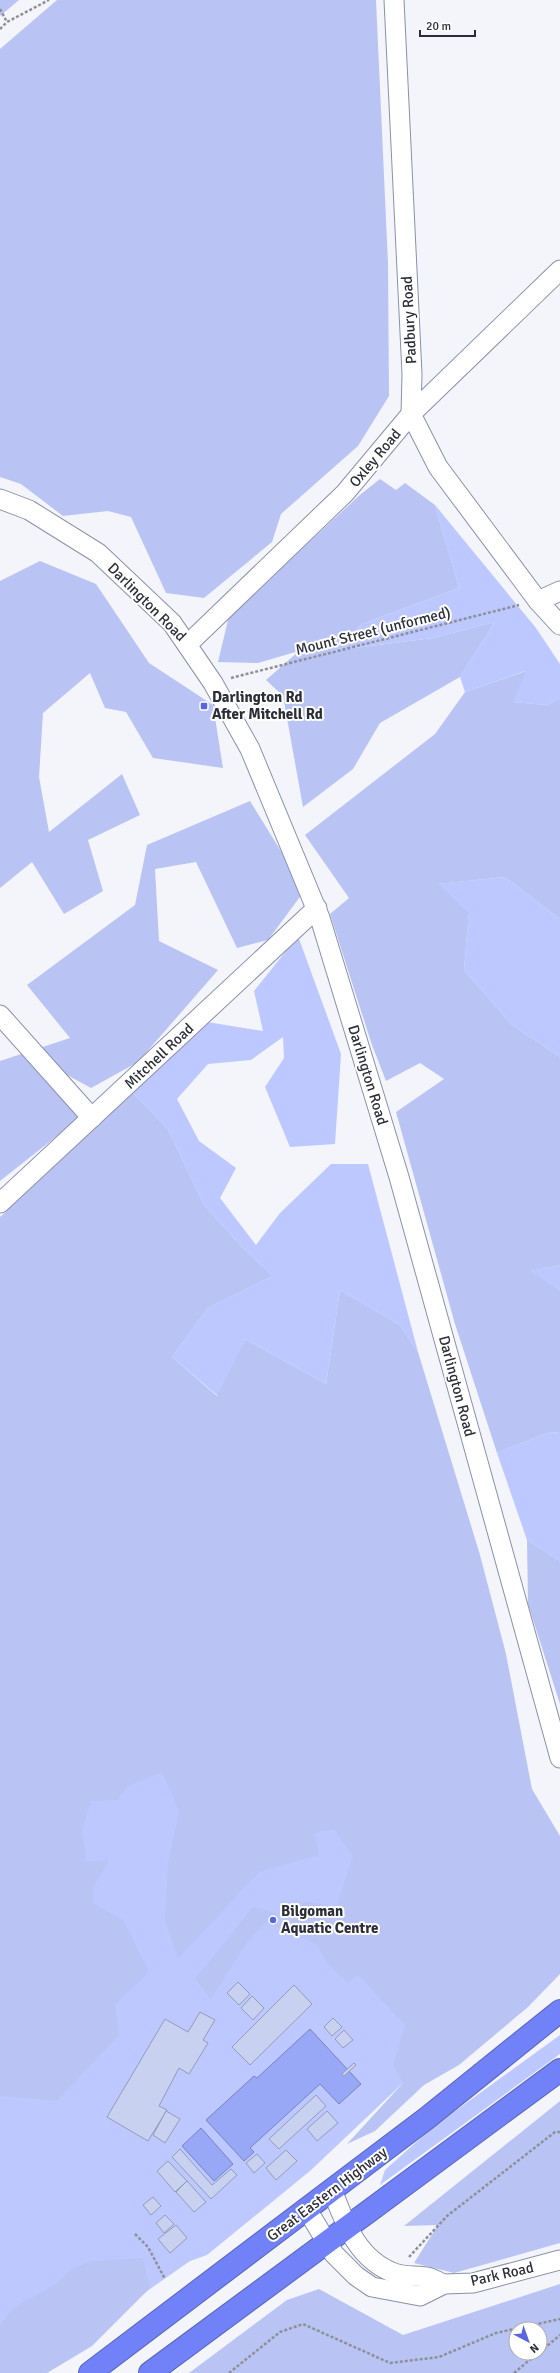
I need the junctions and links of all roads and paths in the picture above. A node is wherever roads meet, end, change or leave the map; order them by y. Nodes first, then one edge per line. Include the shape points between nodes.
1 (49, 0) edge
2 (394, 0) edge
3 (0, 9) edge
4 (7, 22) junction
5 (0, 29) edge
6 (560, 270) edge
7 (411, 414) junction
8 (0, 499) edge
9 (560, 591) edge
10 (538, 601) junction
11 (560, 625) edge
12 (188, 644) junction
13 (213, 682) junction
14 (317, 908) junction
15 (0, 1015) edge
16 (92, 1118) junction
17 (0, 1203) edge
18 (560, 1758) edge
19 (560, 2011) edge
20 (560, 2070) edge
21 (560, 2132) edge
22 (332, 2190) junction
23 (306, 2208) junction
24 (347, 2228) junction
25 (134, 2234) dead end
26 (326, 2244) junction
27 (560, 2260) edge
28 (404, 2274) junction
29 (165, 2279) dead end
30 (444, 2284) junction
31 (560, 2319) edge
32 (560, 2335) edge
33 (548, 2345) edge
34 (528, 2361) edge
35 (90, 2373) edge
36 (150, 2373) edge
37 (229, 2373) edge
38 (514, 2373) edge

1 - 4 path
2 - 7 street, Padbury Road
3 - 4 path
4 - 5 path
6 - 7 street, Oxley Road
7 - 10 street, Padbury Road via 438,467
7 - 12 street, Oxley Road via 346,493
8 - 12 street, Darlington Road via 29,510 98,553 172,623
9 - 10 street
10 - 11 street, Padbury Road
10 - 13 path, Mount Street (unformed)
12 - 13 street, Darlington Road
13 - 14 street, Darlington Road via 250,749
14 - 16 street, Mitchell Road
14 - 18 street, Darlington Road via 399,1177
15 - 16 street
16 - 17 street, Mitchell Road
19 - 22 highway, Great Eastern Highway via 427,2118
20 - 24 highway
21 - 28 path via 555,2132 447,2216 408,2258
22 - 23 highway, Great Eastern Highway
22 - 24 street, Park Road
23 - 26 street, Park Road
23 - 35 highway, Great Eastern Highway via 157,2325
24 - 26 highway
24 - 28 street, Park Road via 357,2245 371,2260 394,2273
25 - 29 path via 148,2248
26 - 30 street, Park Road via 356,2276 372,2287 420,2296
26 - 36 highway
27 - 30 street, Park Road via 473,2283
28 - 30 street, Park Road via 428,2277
31 - 37 path via 496,2333 439,2357 390,2363 303,2324 280,2332
32 - 33 path
34 - 38 path

